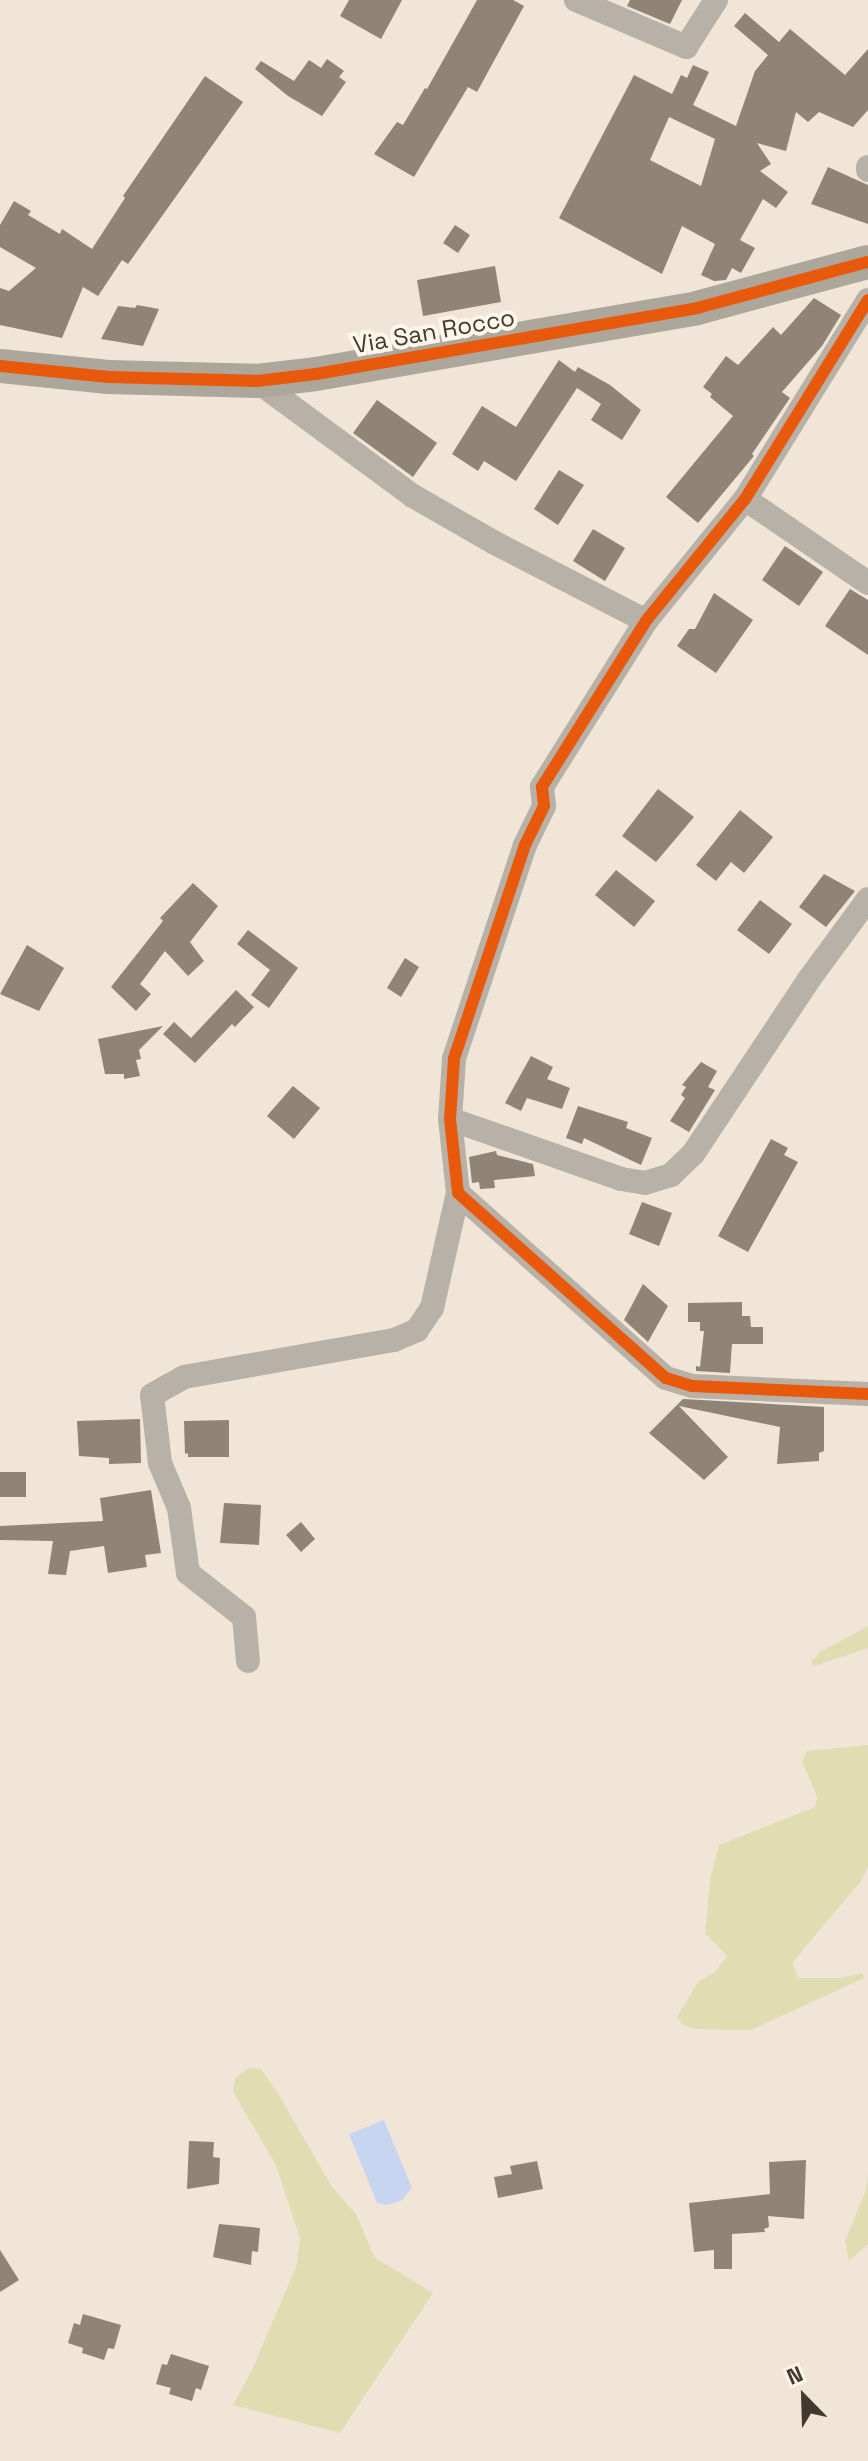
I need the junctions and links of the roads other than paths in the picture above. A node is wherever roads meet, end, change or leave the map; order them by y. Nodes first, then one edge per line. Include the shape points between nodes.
1 (576, 0) edge
2 (716, 0) edge
3 (868, 262) edge
4 (868, 300) edge
5 (0, 366) edge
6 (257, 381) junction
7 (745, 499) junction
8 (868, 583) edge
9 (646, 621) junction
10 (868, 899) edge
11 (450, 1119) junction
12 (458, 1193) junction
13 (868, 1394) edge
14 (248, 1661) dead end

1 - 2 street via 686,47
3 - 6 street, Via San Rocco via 697,308
4 - 7 street
5 - 6 street, Via San Rocco via 108,377
6 - 9 street via 413,496
7 - 8 street
7 - 9 street
9 - 11 street via 542,787 544,806 525,845 454,1059
10 - 11 street via 693,1154 671,1175 645,1183 621,1179
11 - 12 street
12 - 13 street via 666,1378 692,1386
12 - 14 street via 432,1308 407,1337 184,1377 152,1395 160,1463 179,1508 188,1573 244,1617

